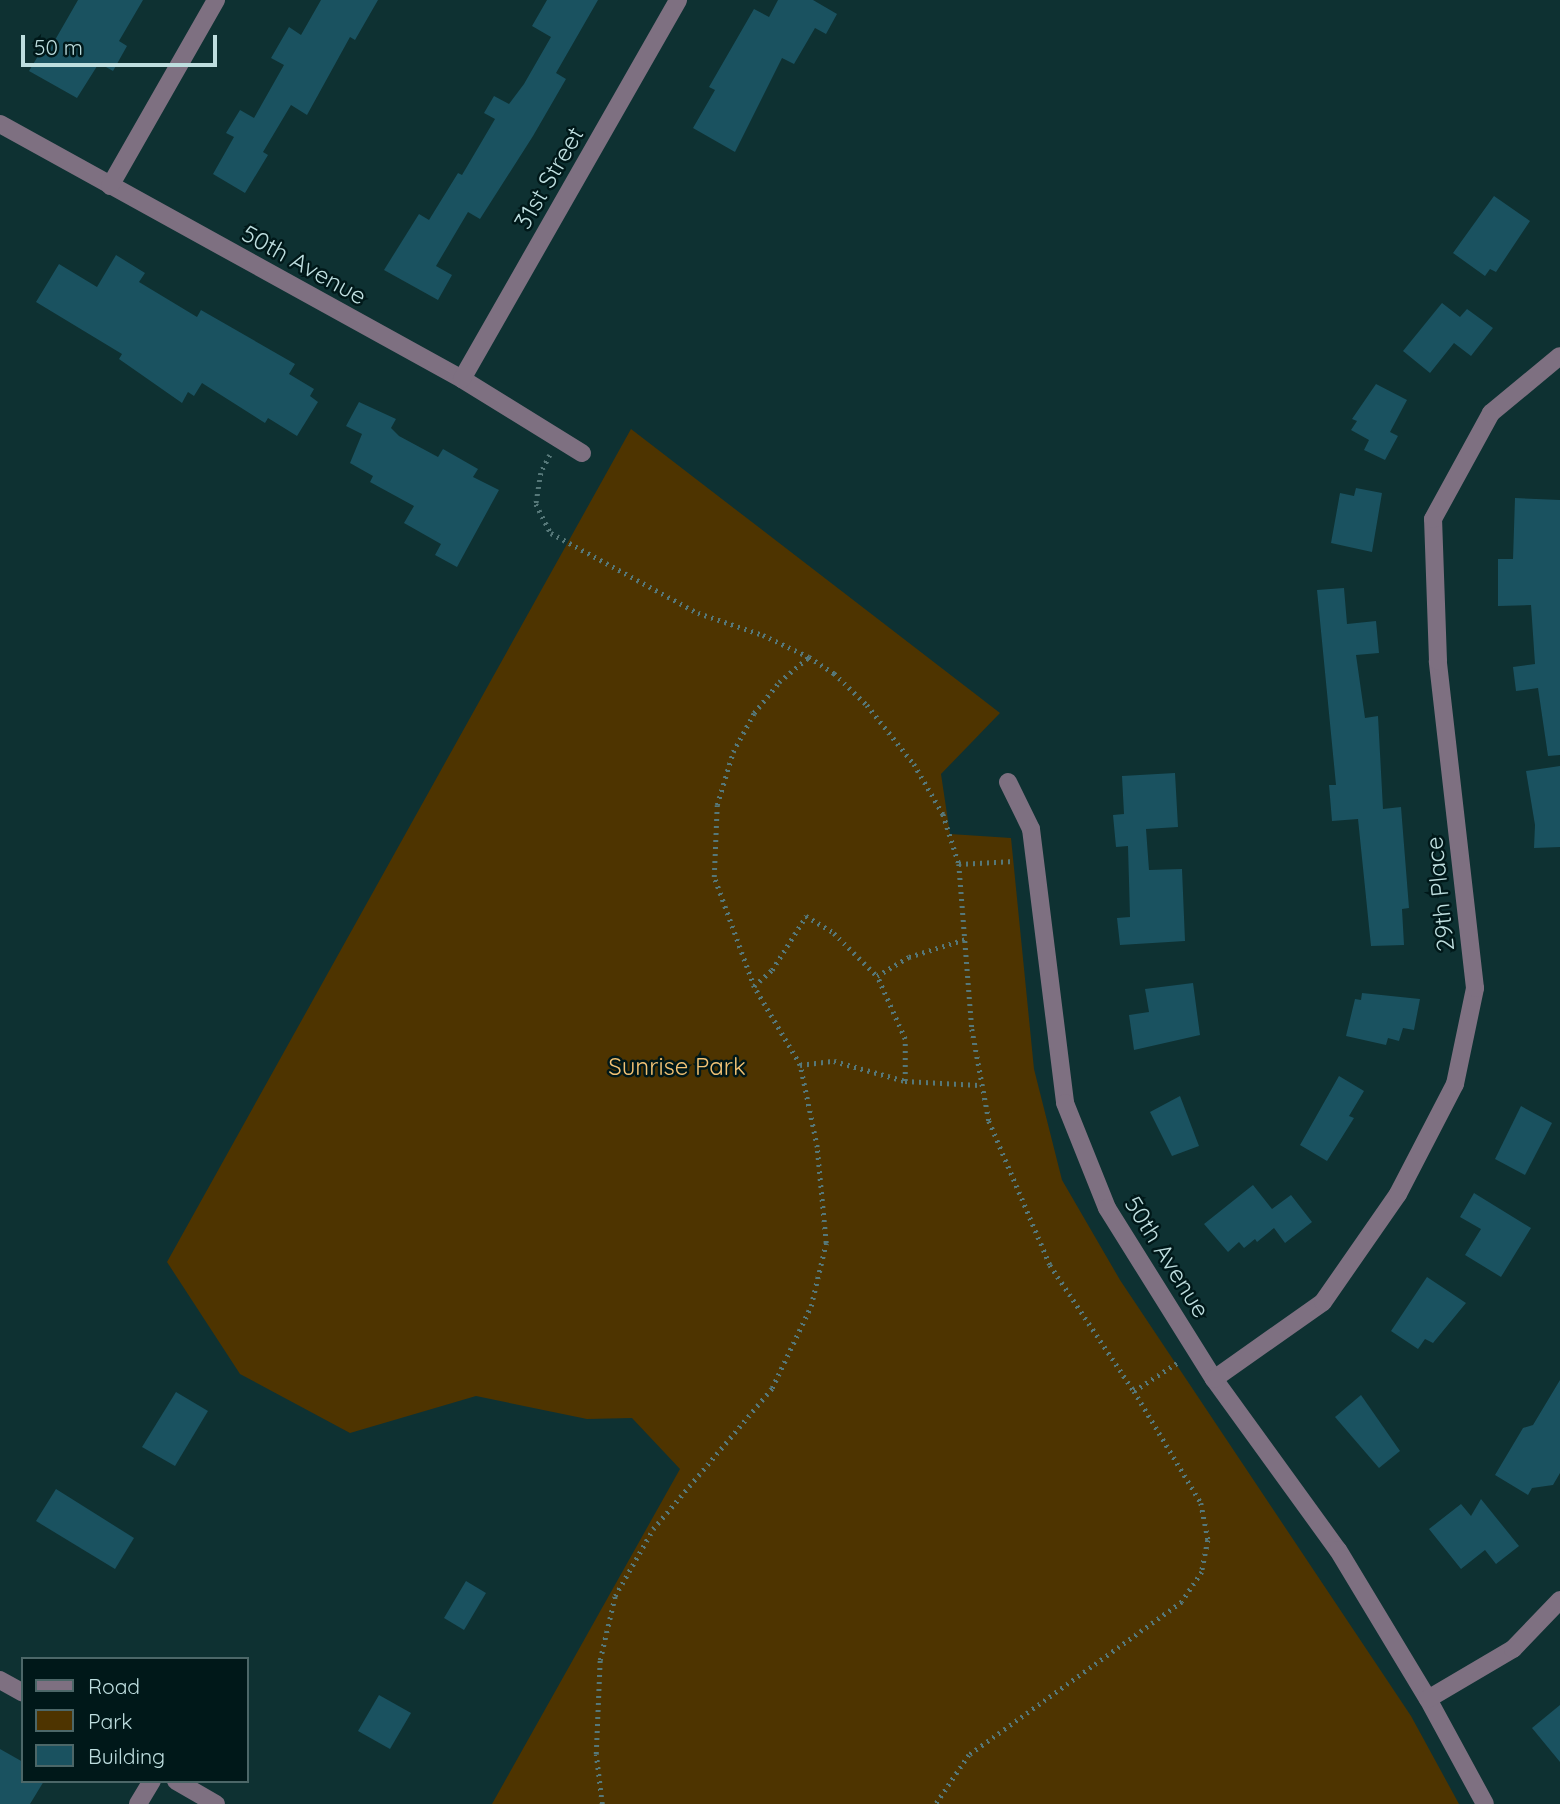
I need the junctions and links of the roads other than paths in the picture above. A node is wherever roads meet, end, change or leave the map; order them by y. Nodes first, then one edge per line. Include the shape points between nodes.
1 (216, 0) edge
2 (678, 0) edge
3 (0, 124) edge
4 (110, 186) junction
5 (1560, 356) edge
6 (462, 379) junction
7 (582, 453) dead end
8 (1008, 782) dead end
9 (1214, 1379) junction
10 (1560, 1600) edge
11 (0, 1680) edge
12 (21, 1692) edge
13 (1428, 1699) junction
14 (151, 1783) edge
15 (179, 1783) edge
16 (138, 1804) edge
17 (216, 1804) edge
18 (1485, 1804) edge

1 - 4 street
2 - 6 street, 31st Street
3 - 4 street, 50th Avenue
4 - 6 street, 50th Avenue
5 - 9 street, 29th Place via 1491,413 1433,519 1438,661 1475,988 1455,1084 1398,1194 1323,1302
6 - 7 street, 50th Avenue
8 - 9 street, 50th Avenue via 1031,829 1065,1103 1107,1208
9 - 13 street, 50th Avenue via 1338,1550
10 - 13 street via 1513,1648
11 - 12 street
13 - 18 street, 50th Avenue
14 - 16 street
15 - 17 street

